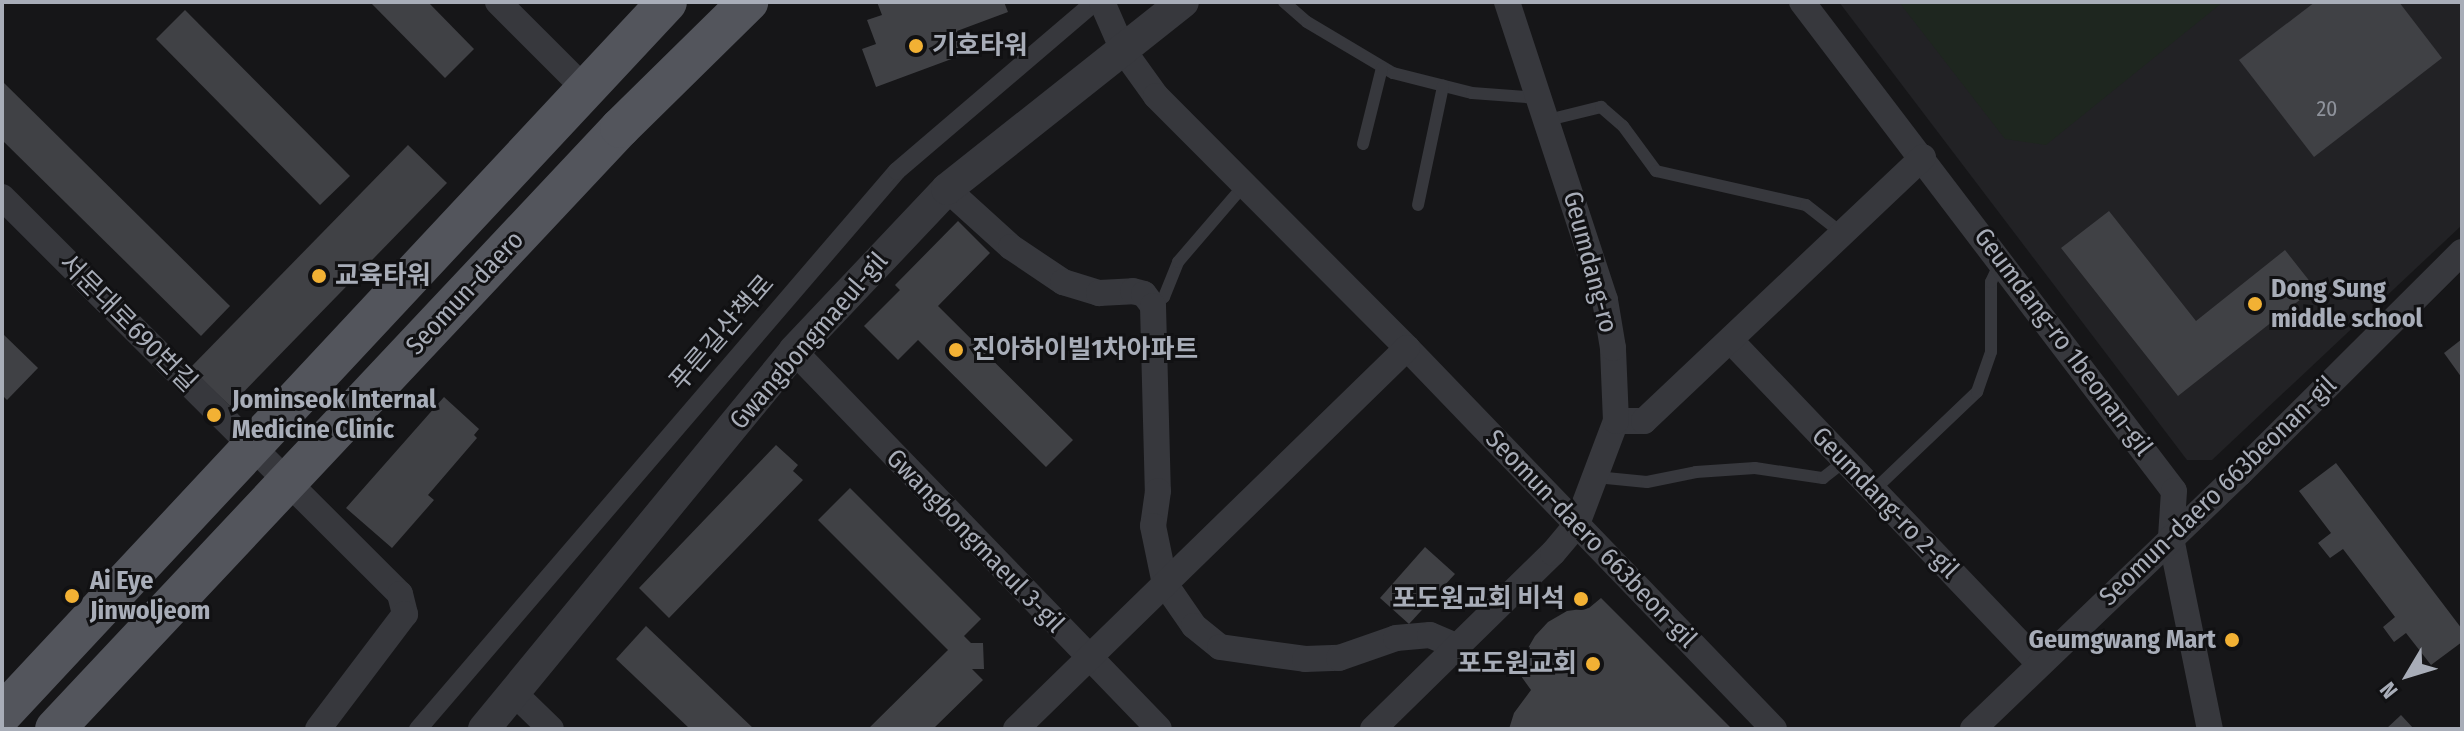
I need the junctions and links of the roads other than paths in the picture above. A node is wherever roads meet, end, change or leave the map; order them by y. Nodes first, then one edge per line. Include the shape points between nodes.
1 (498, 2) edge
2 (667, 2) edge
3 (748, 2) edge
4 (1095, 2) edge
5 (1102, 2) edge
6 (1183, 2) edge
7 (1284, 2) edge
8 (1507, 2) edge
9 (1802, 2) edge
10 (1123, 50) junction
11 (1382, 68) junction
12 (1443, 86) junction
13 (584, 88) junction
14 (1545, 109) junction
15 (1363, 144) dead end
16 (1923, 157) junction
17 (1246, 183) junction
18 (947, 189) junction
19 (2, 197) edge
20 (1418, 205) dead end
21 (1843, 234) junction
22 (2462, 252) edge
23 (2001, 260) junction
24 (1153, 306) junction
25 (1731, 341) junction
26 (1407, 348) junction
27 (794, 351) junction
28 (1616, 421) junction
29 (252, 447) junction
30 (1845, 461) junction
31 (1596, 477) junction
32 (287, 483) junction
33 (1873, 491) junction
34 (1577, 524) junction
35 (2171, 538) junction
36 (1165, 584) junction
37 (1456, 646) junction
38 (1088, 659) junction
39 (2040, 664) junction
40 (515, 694) junction
41 (2, 714) edge
42 (1764, 726) edge
43 (55, 729) edge
44 (318, 729) edge
45 (418, 729) edge
46 (484, 729) edge
47 (551, 729) edge
48 (1016, 729) edge
49 (1159, 729) edge
50 (1373, 729) edge
51 (1973, 729) edge
52 (2210, 729) edge

1 - 13 street
2 - 13 main road, Seomun-daero
3 - 32 main road, Seomun-daero via 620,128
4 - 45 street, 푸른길산책로 via 897,171
5 - 10 street, Seomun-daero 663beon-gil
6 - 10 street, Gwangbongmaeul-gil
7 - 11 lane
8 - 14 street, Geumdang-ro
9 - 16 street, Geumdang-ro 1beonan-gil
10 - 17 street, Seomun-daero 663beon-gil via 1156,96
10 - 18 street, Gwangbongmaeul-gil
11 - 12 lane
11 - 15 lane
12 - 14 lane
12 - 20 lane
13 - 29 main road, Seomun-daero
14 - 21 lane via 1601,107 1623,126 1656,171 1806,205
14 - 28 street, Geumdang-ro via 1605,300
16 - 21 street
16 - 23 street, Geumdang-ro 1beonan-gil
17 - 24 lane via 1178,262 1164,297
17 - 26 street, Seomun-daero 663beon-gil
18 - 24 street via 1011,247 1063,282 1099,293 1133,291
18 - 27 street, Gwangbongmaeul-gil
19 - 29 street, 서문대로690번길
21 - 25 street
22 - 35 street, Seomun-daero 663beonan-gil
23 - 33 lane via 1991,282 1993,326 1982,383 1956,416
23 - 35 street, Geumdang-ro 1beonan-gil via 2174,491
24 - 36 street via 1158,491 1153,526
25 - 28 street via 1644,421
25 - 30 street, Geumdang-ro 2-gil
26 - 34 street, Seomun-daero 663beon-gil
26 - 36 street
27 - 38 street, Gwangbongmaeul 3-gil
27 - 40 street, Gwangbongmaeul-gil
28 - 31 street, Geumdang-ro
29 - 32 street, 서문대로690번길
29 - 41 main road, Seomun-daero
30 - 31 lane via 1823,478 1755,468 1647,482
30 - 33 street, Geumdang-ro 2-gil
31 - 34 street, Geumdang-ro
32 - 43 main road, Seomun-daero
32 - 44 street, 서문대로690번길 via 400,594 405,614
33 - 39 street, Geumdang-ro 2-gil
34 - 37 street, Geumdang-ro
34 - 42 street, Seomun-daero 663beon-gil
35 - 39 street, Seomun-daero 663beonan-gil
35 - 52 street, Geumdang-ro 1beonan-gil
36 - 37 street via 1194,626 1220,647 1235,651 1339,658 1396,638 1430,635
36 - 38 street
37 - 50 street, Geumdang-ro
38 - 48 street
38 - 49 street, Gwangbongmaeul 3-gil
39 - 51 street, Seomun-daero 663beonan-gil
40 - 46 street, Gwangbongmaeul-gil
40 - 47 street

